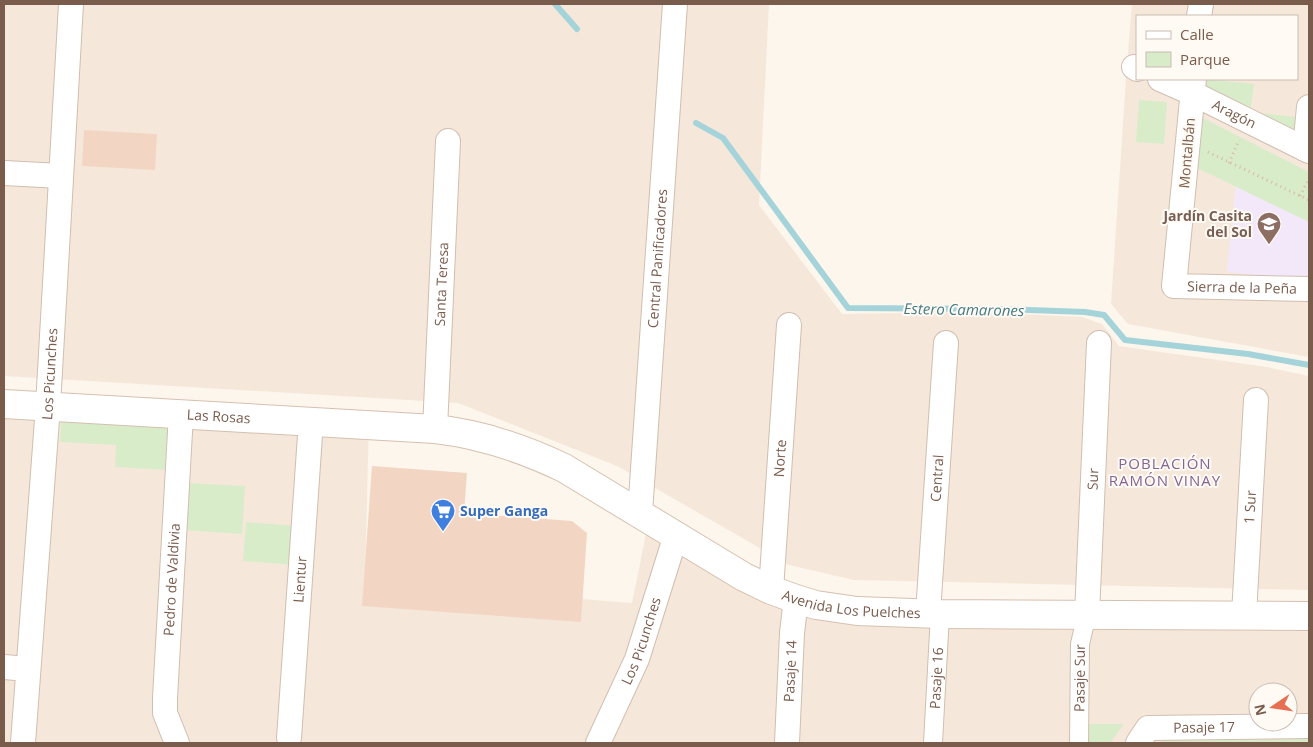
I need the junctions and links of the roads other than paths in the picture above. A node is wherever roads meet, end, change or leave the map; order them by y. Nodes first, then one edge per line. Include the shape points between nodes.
1 (71, 4) edge
2 (675, 4) edge
3 (1165, 80) edge
4 (1193, 86) edge
5 (1309, 107) edge
6 (448, 141) dead end
7 (1307, 150) edge
8 (4, 173) edge
9 (61, 176) junction
10 (1174, 286) joint
11 (1309, 289) edge
12 (789, 325) dead end
13 (946, 343) dead end
14 (1099, 343) dead end
15 (1256, 400) dead end
16 (4, 404) edge
17 (48, 406) junction
18 (181, 414) junction
19 (311, 421) junction
20 (435, 429) junction
21 (640, 513) junction
22 (676, 536) junction
23 (783, 595) junction
24 (934, 614) junction
25 (1087, 614) junction
26 (1244, 615) junction
27 (1309, 616) edge
28 (4, 667) edge
29 (28, 668) junction
30 (1309, 726) edge
31 (289, 738) dead end
32 (1141, 742) edge
33 (23, 743) edge
34 (177, 743) edge
35 (598, 743) edge
36 (787, 743) edge
37 (933, 743) edge
38 (1079, 743) edge

1 - 9 street, Los Picunches
2 - 21 street, Central Panificadores
3 - 4 street, Aragón
4 - 7 street, Aragón via 1247,122
4 - 10 street, Montalbán
5 - 7 street
6 - 20 street, Santa Teresa
8 - 9 street
9 - 17 street, Los Picunches
10 - 11 street, Sierra de la Peña
12 - 23 street, Norte
13 - 24 street, Central
14 - 25 street, Sur
15 - 26 street, 1 Sur
16 - 17 main road, Las Rosas
17 - 18 main road, Las Rosas
17 - 29 street, Los Picunches
18 - 19 main road, Las Rosas
18 - 34 street, Pedro de Valdivia via 165,698 165,713
19 - 20 main road, Las Rosas
19 - 31 street, Lientur
20 - 21 main road, Avenida Los Puelches via 485,438 538,456
21 - 22 main road, Avenida Los Puelches
22 - 23 main road, Avenida Los Puelches via 744,577
22 - 35 street, Los Picunches via 637,659
23 - 24 main road, Avenida Los Puelches via 816,605 857,611
23 - 36 street, Pasaje 14 via 792,633
24 - 25 main road, Avenida Los Puelches
24 - 37 street, Pasaje 16
25 - 26 main road, Avenida Los Puelches
25 - 38 street, Pasaje Sur via 1080,644
26 - 27 main road, Avenida Los Puelches
28 - 29 street
29 - 33 street, Los Picunches
30 - 32 street, Pasaje 17 via 1148,728

